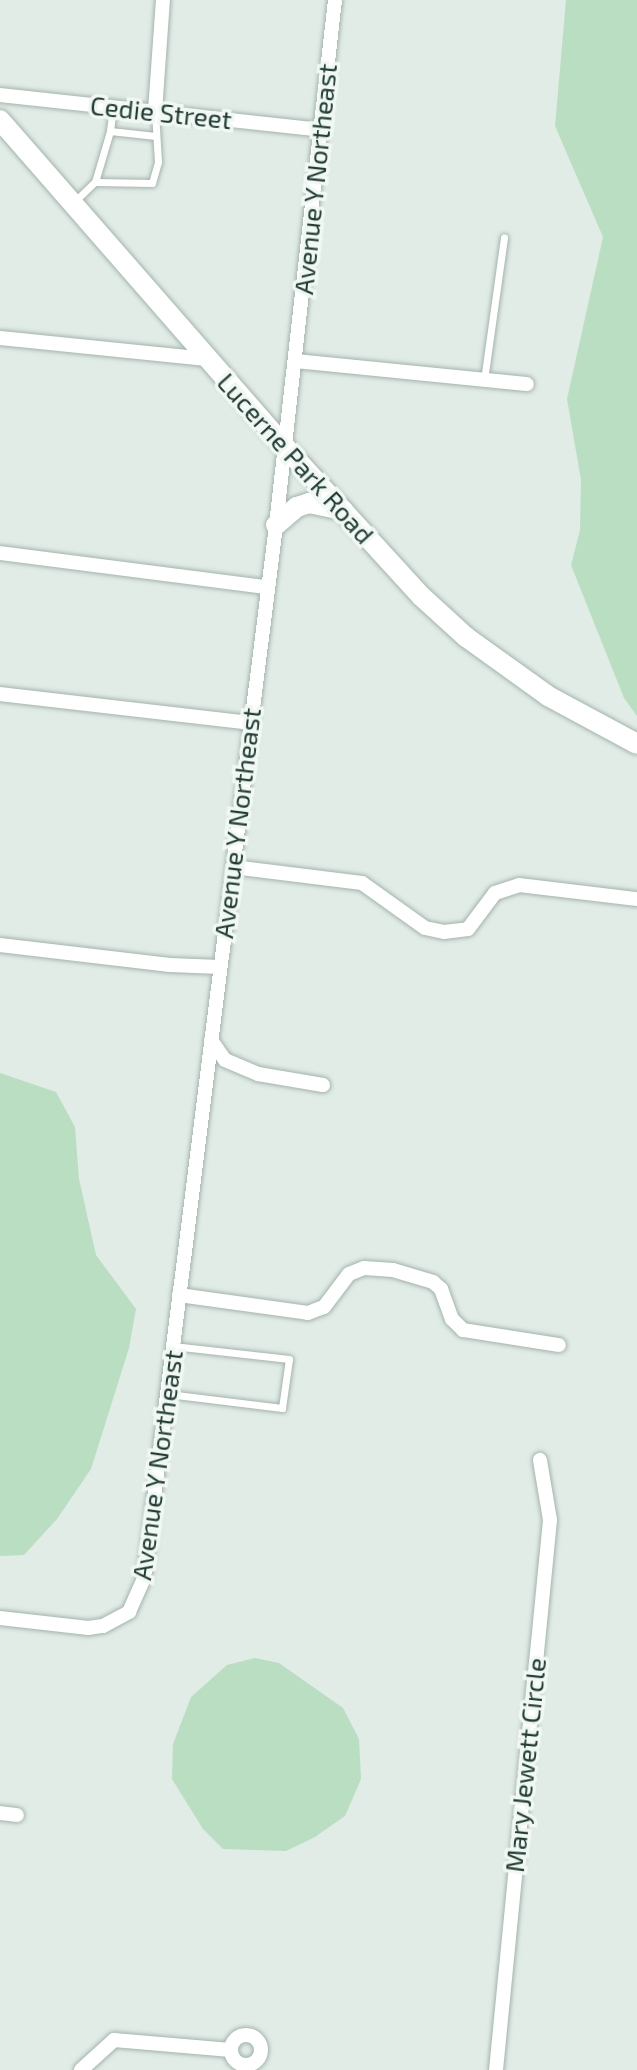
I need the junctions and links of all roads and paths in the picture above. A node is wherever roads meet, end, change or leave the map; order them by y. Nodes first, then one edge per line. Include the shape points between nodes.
1 (163, 0) edge
2 (335, 0) edge
3 (0, 95) edge
4 (113, 107) junction
5 (155, 111) junction
6 (0, 120) edge
7 (321, 130) junction
8 (110, 131) junction
9 (156, 136) junction
10 (95, 182) junction
11 (72, 204) junction
12 (504, 237) dead end
13 (0, 338) edge
14 (207, 359) junction
15 (295, 361) junction
16 (484, 380) junction
17 (527, 384) dead end
18 (285, 447) junction
19 (343, 510) junction
20 (276, 525) junction
21 (0, 553) edge
22 (267, 587) junction
23 (0, 694) edge
24 (249, 723) junction
25 (637, 744) edge
26 (233, 867) junction
27 (637, 899) edge
28 (0, 945) edge
29 (220, 967) junction
30 (211, 1040) junction
31 (323, 1085) dead end
32 (179, 1295) junction
33 (559, 1345) dead end
34 (173, 1346) junction
35 (168, 1394) junction
36 (540, 1460) dead end
37 (0, 1618) edge
38 (0, 1813) edge
39 (17, 1815) dead end
40 (231, 2050) dead end
41 (81, 2070) edge
42 (496, 2070) edge

1 - 5 street
2 - 7 street, Avenue Y Northeast
3 - 4 street, Cedie Street
4 - 5 street, Cedie Street
4 - 8 lane
5 - 7 street, Cedie Street
5 - 9 lane
6 - 11 main road, Lucerne Park Road
7 - 15 street, Avenue Y Northeast
8 - 9 lane
8 - 10 lane
9 - 10 lane via 158,162 152,183
10 - 11 lane
11 - 14 main road, Lucerne Park Road
12 - 16 lane
13 - 14 street
14 - 18 main road, Lucerne Park Road
15 - 16 street
15 - 18 street, Avenue Y Northeast
16 - 17 street
18 - 19 main road, Lucerne Park Road
18 - 20 street, Avenue Y Northeast
19 - 20 main road via 309,503
19 - 25 main road, Lucerne Park Road via 466,637 548,696
20 - 22 street, Avenue Y Northeast
21 - 22 street
22 - 24 street, Avenue Y Northeast
23 - 24 street
24 - 26 street, Avenue Y Northeast
26 - 27 street via 362,883 425,928 444,932 468,929 495,893 519,885
26 - 29 street, Avenue Y Northeast
28 - 29 street
29 - 30 street, Avenue Y Northeast
30 - 31 street via 225,1060 258,1074
30 - 32 street, Avenue Y Northeast
32 - 33 street via 308,1313 332,1299 349,1274 364,1268 393,1270 433,1282 463,1330
32 - 34 street, Avenue Y Northeast
34 - 35 street, Avenue Y Northeast
34 - 35 lane via 289,1359 282,1408
35 - 37 street, Avenue Y Northeast via 142,1590 129,1612 88,1628
36 - 42 street, Mary Jewett Circle via 550,1520
38 - 39 street
40 - 41 street via 126,2039 111,2041

